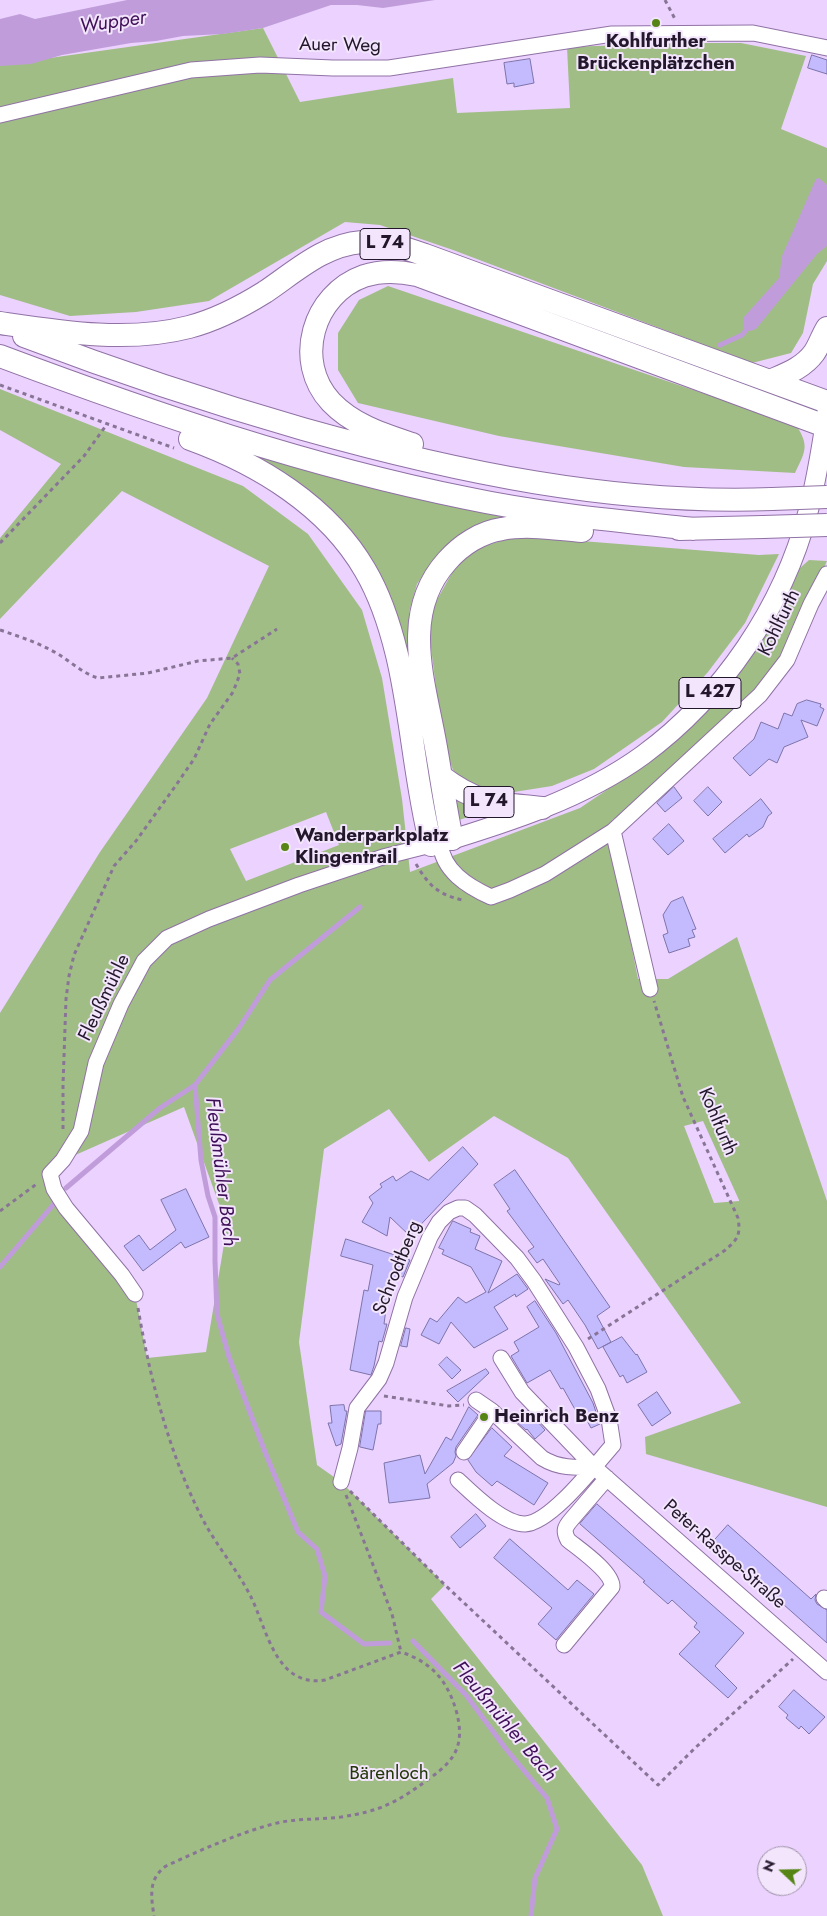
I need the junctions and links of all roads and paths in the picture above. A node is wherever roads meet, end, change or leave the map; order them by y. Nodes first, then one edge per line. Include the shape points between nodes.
1 (665, 0) edge
2 (673, 15) dead end
3 (827, 48) edge
4 (0, 115) edge
5 (0, 323) edge
6 (0, 327) edge
7 (827, 328) edge
8 (0, 356) edge
9 (770, 381) junction
10 (0, 386) edge
11 (96, 391) junction
12 (827, 402) edge
13 (826, 416) edge
14 (107, 424) junction
15 (176, 448) dead end
16 (448, 467) junction
17 (827, 497) edge
18 (827, 525) edge
19 (694, 529) junction
20 (0, 543) edge
21 (827, 574) edge
22 (277, 629) dead end
23 (0, 630) edge
24 (232, 658) junction
25 (442, 777) junction
26 (542, 808) junction
27 (613, 831) junction
28 (441, 843) junction
29 (650, 988) joint
30 (64, 1160) junction
31 (50, 1174) junction
32 (0, 1211) edge
33 (135, 1294) joint
34 (576, 1347) junction
35 (501, 1358) dead end
36 (368, 1392) junction
37 (476, 1400) joint
38 (492, 1411) junction
39 (464, 1452) dead end
40 (594, 1467) junction
41 (607, 1478) junction
42 (458, 1480) dead end
43 (341, 1482) junction
44 (564, 1645) dead end
45 (803, 1651) junction
46 (401, 1652) junction
47 (827, 1672) edge
48 (283, 1822) junction
49 (287, 1825) dead end
50 (154, 1916) edge

1 - 2 path
3 - 4 street, Auer Weg via 753,33 612,34 389,68 260,64 191,70
5 - 9 highway, L 74 via 61,331 160,334 208,321 241,306 307,262 332,250 348,244 379,242 408,249
6 - 16 highway, L 74 via 228,408
7 - 9 highway via 807,361
8 - 11 highway, L 74
9 - 12 highway, L 74
10 - 14 path
11 - 19 highway, L 74 via 219,433 404,485 554,513
11 - 28 highway, L 74 via 155,426 215,448 264,474 313,508 348,544 376,590 389,626
13 - 16 highway, L 74 via 417,275 388,271 362,276 333,296 319,316 312,335 311,353 320,386 332,402 357,423 412,444
13 - 26 main road, L 427 via 808,513 790,564 762,619 730,669 683,722 643,755 602,780
14 - 15 path
14 - 20 path via 84,456
16 - 17 highway, L 74, bridge via 602,492 691,498
18 - 19 highway, L 74, bridge
19 - 25 highway, L 74 via 596,532 515,527 475,538 454,553 431,582 419,618 419,654
21 - 27 street, Kohlfurth via 787,660 760,695
22 - 24 path
23 - 24 path via 32,640 98,678
24 - 30 path via 238,664 240,674 233,692 210,724 194,759 136,841 114,866 74,955 66,999
25 - 26 highway, L 74 via 475,798
25 - 28 highway, L 74
26 - 28 main road, L 427
27 - 28 street, Kohlfurth via 545,874 491,896 473,888 448,868
27 - 29 street
28 - 30 street, Fleußmühle via 383,857 299,885 167,938 144,961 121,1004 96,1063 81,1131
29 - 34 path, Kohlfurth via 683,1097 738,1218 740,1231 724,1251
30 - 31 street, Fleußmühle
31 - 32 path
31 - 33 street via 54,1189 66,1208
33 - 46 path via 147,1358 175,1455 215,1542 250,1594 275,1654 296,1676 313,1682
34 - 36 street, Schrodtberg via 517,1258 471,1212 458,1208 439,1222 430,1238 399,1316 386,1363
34 - 40 street, Schrodtberg via 598,1389 613,1445
35 - 40 street via 522,1392
36 - 37 path via 449,1406 469,1405
36 - 43 street, Schrodtberg via 357,1408
37 - 38 street
38 - 39 street
38 - 40 street via 551,1463 571,1468
40 - 41 street, Peter-Rasspe-Straße
40 - 42 street, Schrodtberg via 549,1512 526,1524 497,1513
41 - 44 street via 565,1527 565,1534 606,1573 612,1587
41 - 45 street, Peter-Rasspe-Straße
43 - 45 path via 658,1785
43 - 46 path via 392,1614
45 - 47 street, Peter-Rasspe-Straße
46 - 48 path via 414,1656 431,1668 445,1683 451,1698 460,1734 456,1751 446,1766 403,1798 378,1809 341,1817
48 - 49 path
48 - 50 path via 224,1840 160,1870 151,1892

